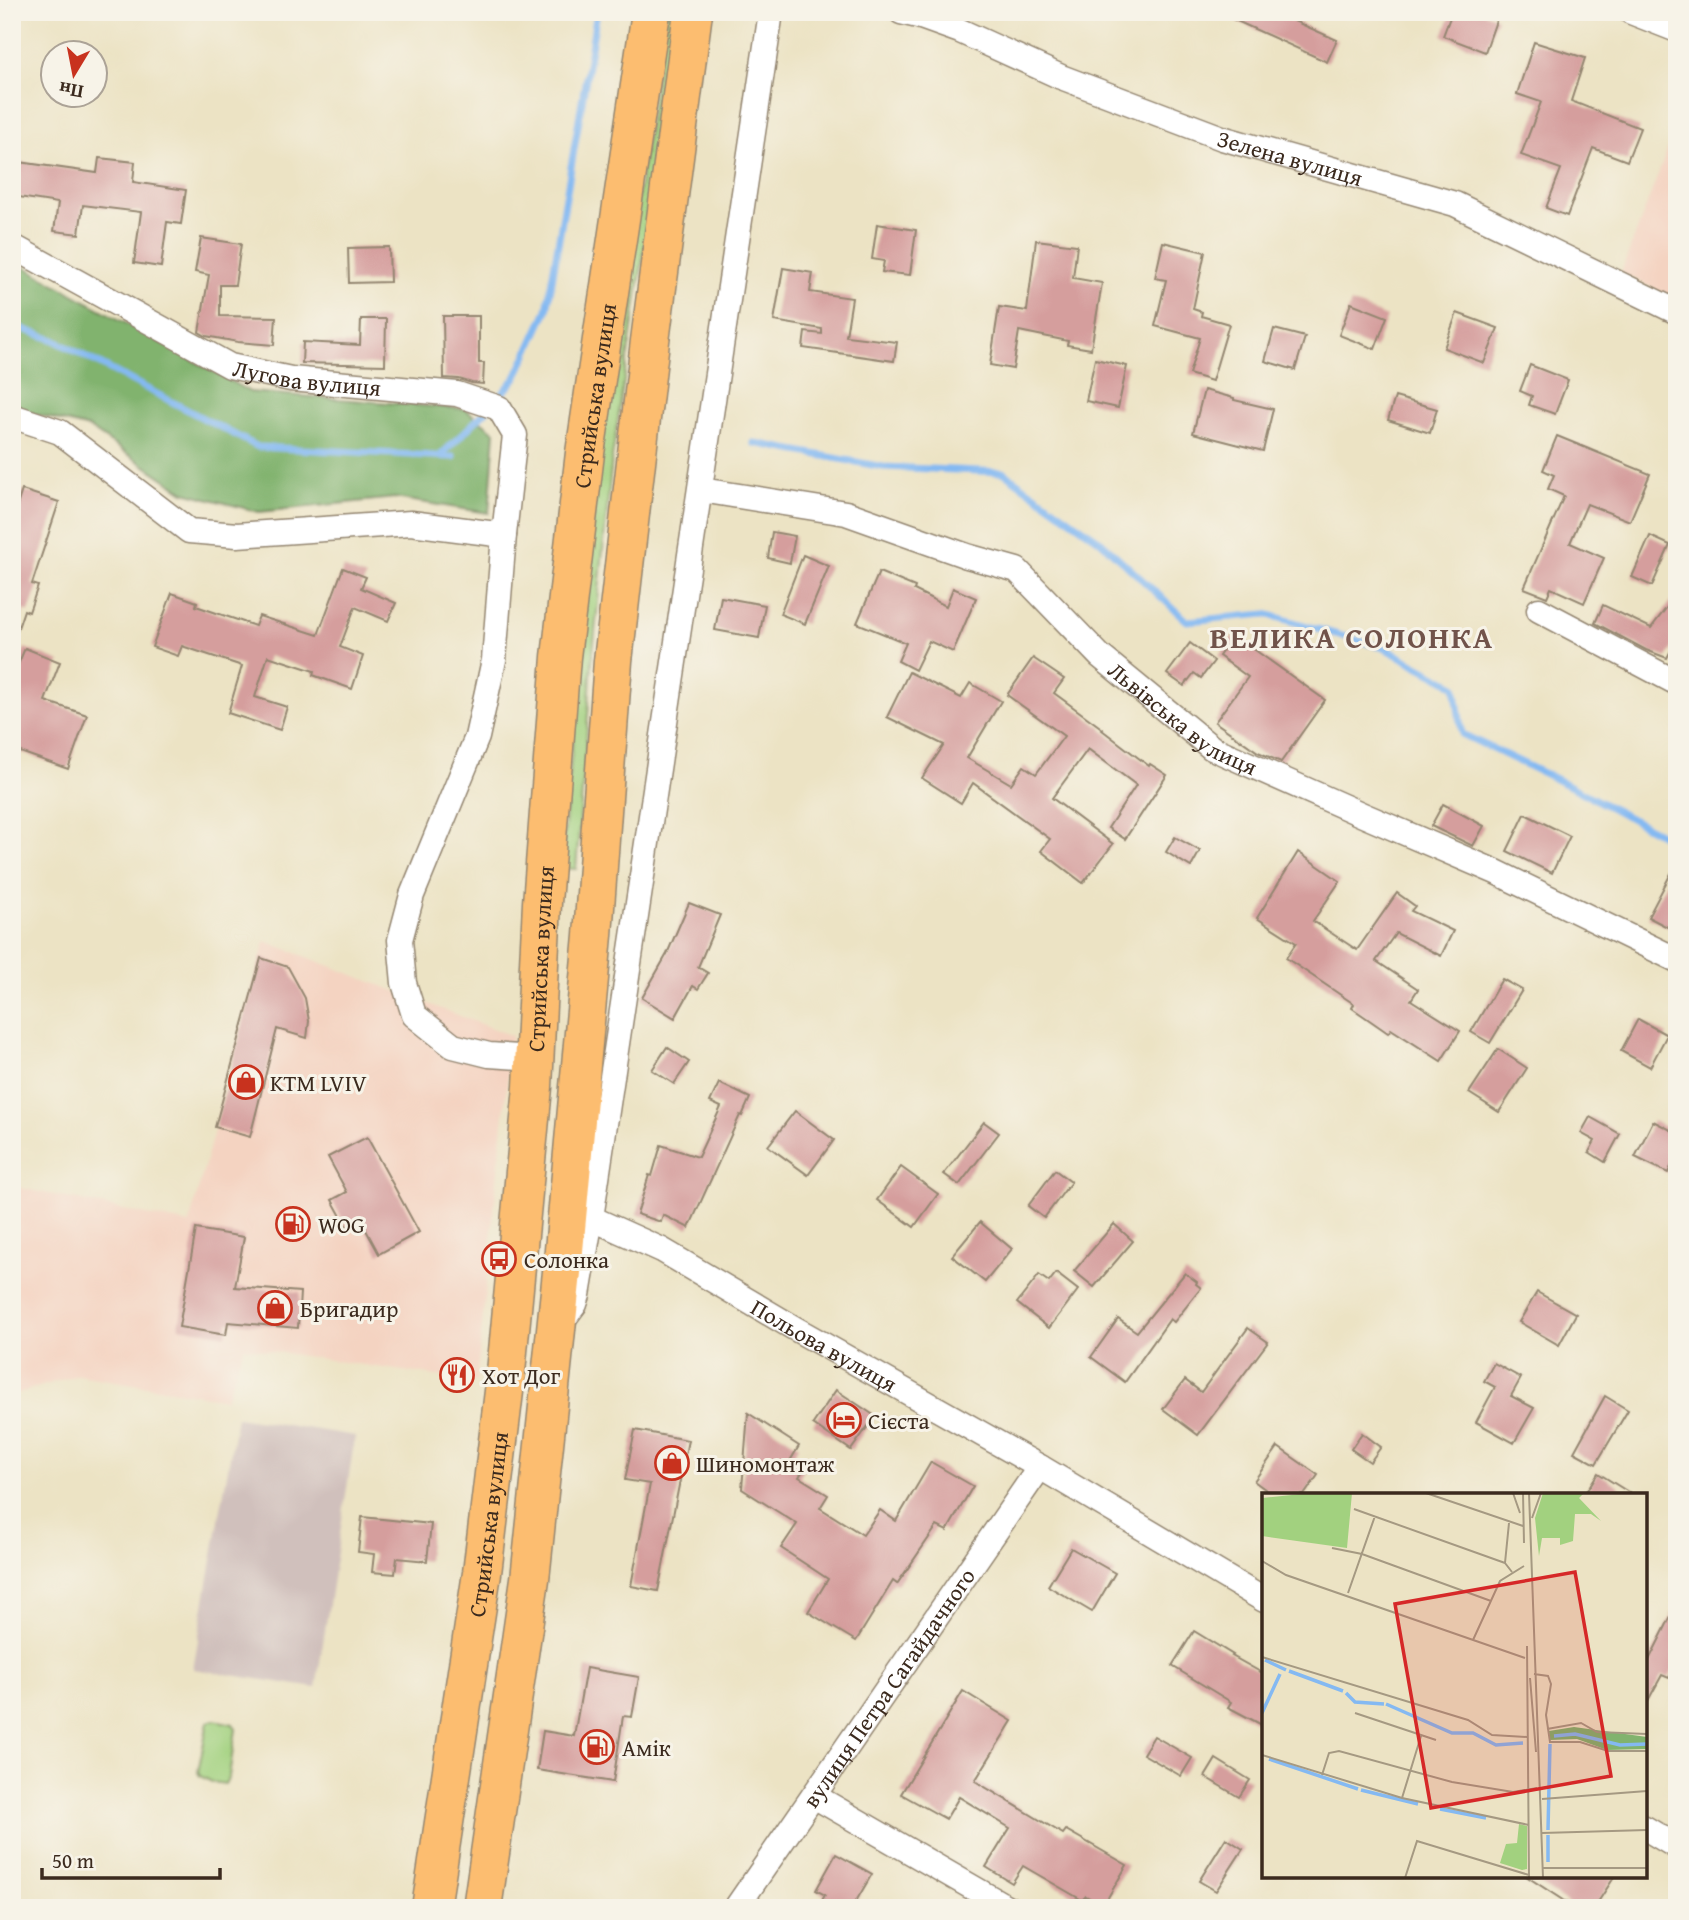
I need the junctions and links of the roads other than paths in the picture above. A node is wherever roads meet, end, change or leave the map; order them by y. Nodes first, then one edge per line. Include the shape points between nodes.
1 (651, 12) edge
2 (771, 12) edge
3 (901, 12) edge
4 (1631, 12) edge
5 (695, 14) edge
6 (1677, 30) edge
7 (12, 246) edge
8 (1677, 312) edge
9 (12, 416) edge
10 (701, 490) junction
11 (504, 535) junction
12 (1539, 610) dead end
13 (1674, 673) edge
14 (1677, 960) edge
15 (535, 1058) junction
16 (591, 1218) junction
17 (556, 1325) junction
18 (1041, 1466) junction
19 (1262, 1599) edge
20 (814, 1797) junction
21 (1647, 1829) edge
22 (1677, 1847) edge
23 (431, 1908) edge
24 (482, 1908) edge
25 (736, 1908) edge
26 (1007, 1908) edge

1 - 15 highway, Стрийська вулиця via 585,453 561,657
2 - 10 street
3 - 8 street, Зелена вулиця via 960,31 1061,77 1222,138 1455,204
4 - 6 street
5 - 17 highway, Стрийська вулиця via 650,341 613,661
7 - 11 street, Лугова вулиця via 230,366 291,380 457,394 499,408 515,435
9 - 11 street via 60,432 189,531 237,535 411,523
10 - 14 street, Львівська вулиця via 846,513 1017,570 1100,656 1212,748 1496,872
10 - 16 street
11 - 15 street, Лугова вулиця via 494,660 477,737 412,895 400,940 404,983 414,1015 453,1046 489,1055
12 - 13 street
15 - 23 highway, Стрийська вулиця via 506,1383
16 - 17 street via 579,1295 569,1314
16 - 18 street, Польова вулиця via 662,1250
17 - 24 highway, Стрийська вулиця via 530,1579
18 - 19 street, Польова вулиця
18 - 20 street, вулиця Петра Сагайдачного
20 - 25 street, вулиця Петра Сагайдачного
20 - 26 street
21 - 22 street

